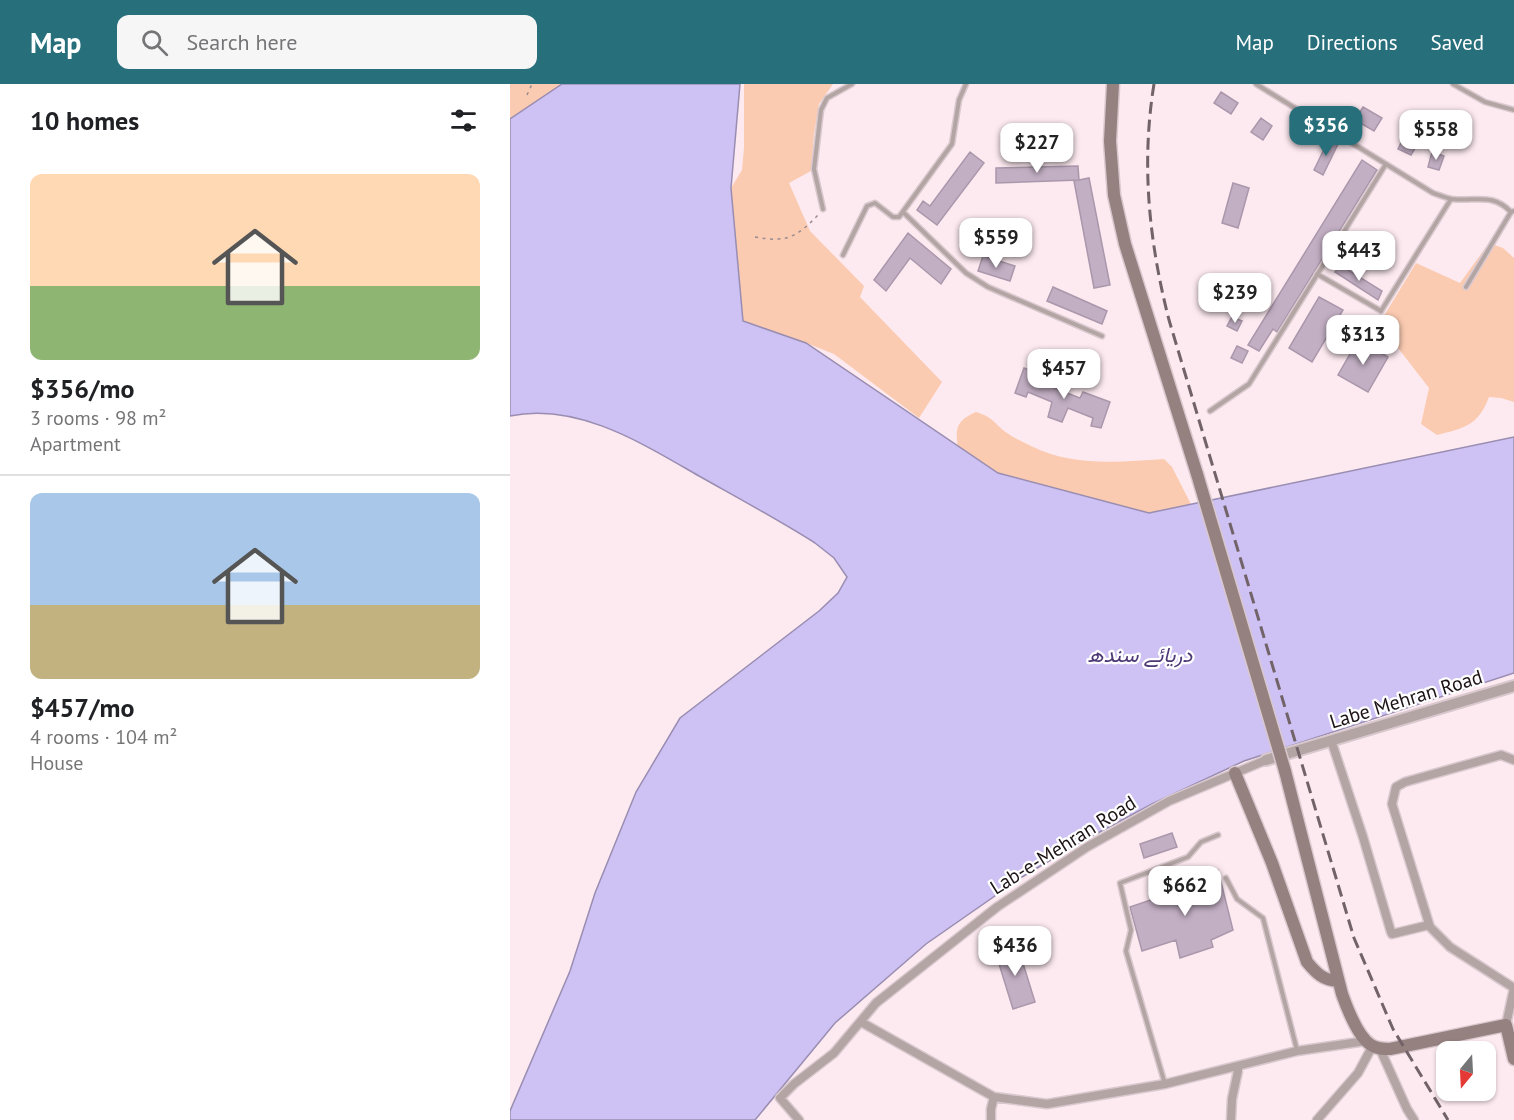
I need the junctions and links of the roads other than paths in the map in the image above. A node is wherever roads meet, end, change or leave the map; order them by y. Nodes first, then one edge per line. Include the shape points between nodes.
1 (852, 84) edge
2 (966, 84) edge
3 (1113, 84) edge
4 (1256, 84) edge
5 (1453, 84) edge
6 (1514, 110) edge
7 (1386, 164) junction
8 (1451, 199) junction
9 (824, 209) road end
10 (1512, 211) edge
11 (903, 212) junction
12 (843, 255) dead end
13 (1317, 274) junction
14 (1466, 287) dead end
15 (1102, 336) dead end
16 (1210, 411) dead end
17 (1514, 686) edge
18 (1331, 740) junction
19 (1309, 747) joint
20 (1266, 760) joint
21 (1514, 760) edge
22 (1235, 773) junction
23 (1218, 835) dead end
24 (1226, 878) dead end
25 (1429, 925) junction
26 (1338, 981) junction
27 (1514, 988) edge
28 (1512, 1007) edge
29 (861, 1022) junction
30 (1506, 1025) junction
31 (1373, 1046) junction
32 (1297, 1051) junction
33 (1514, 1059) edge
34 (1239, 1066) junction
35 (1165, 1084) junction
36 (994, 1097) junction
37 (799, 1120) edge
38 (991, 1120) edge
39 (1231, 1120) edge
40 (1317, 1120) edge
41 (1414, 1120) edge

1 - 9 lane via 827,98 820,110 814,169
2 - 11 lane via 959,100 952,144
3 - 26 main road, bridge via 1110,141 1114,195 1125,244 1285,771
4 - 7 lane
5 - 6 lane via 1485,102
7 - 8 lane via 1433,193
7 - 13 lane
8 - 10 lane via 1494,201
8 - 13 lane via 1382,311
10 - 14 lane
11 - 12 lane via 893,217 870,203
11 - 15 lane via 966,273 988,287
13 - 16 lane via 1249,384
17 - 18 street, Labe Mehran Road
18 - 19 street, Labe Mehran Road
18 - 25 street via 1392,934
19 - 20 street, Lab-e-Mehran Road
20 - 22 street, Lab-e-Mehran Road
21 - 25 street via 1502,755 1396,787 1392,804
22 - 26 main road via 1307,962 1318,975
22 - 29 street, Lab-e-Mehran Road via 1169,801 1087,847 932,957 876,1004
23 - 35 lane via 1201,842 1188,857 1120,884 1131,930 1126,951
24 - 32 lane via 1237,900 1263,918
25 - 27 street via 1450,947
26 - 31 main road via 1350,1014
27 - 28 street
28 - 30 street
29 - 36 street
29 - 37 street, Lab-e-Mehran Road via 834,1053 780,1098
30 - 31 main road via 1390,1049
30 - 33 main road
31 - 32 street
31 - 40 street via 1358,1074
31 - 41 street
32 - 34 street
34 - 35 street
34 - 39 street
35 - 36 street via 1047,1104
36 - 38 street

